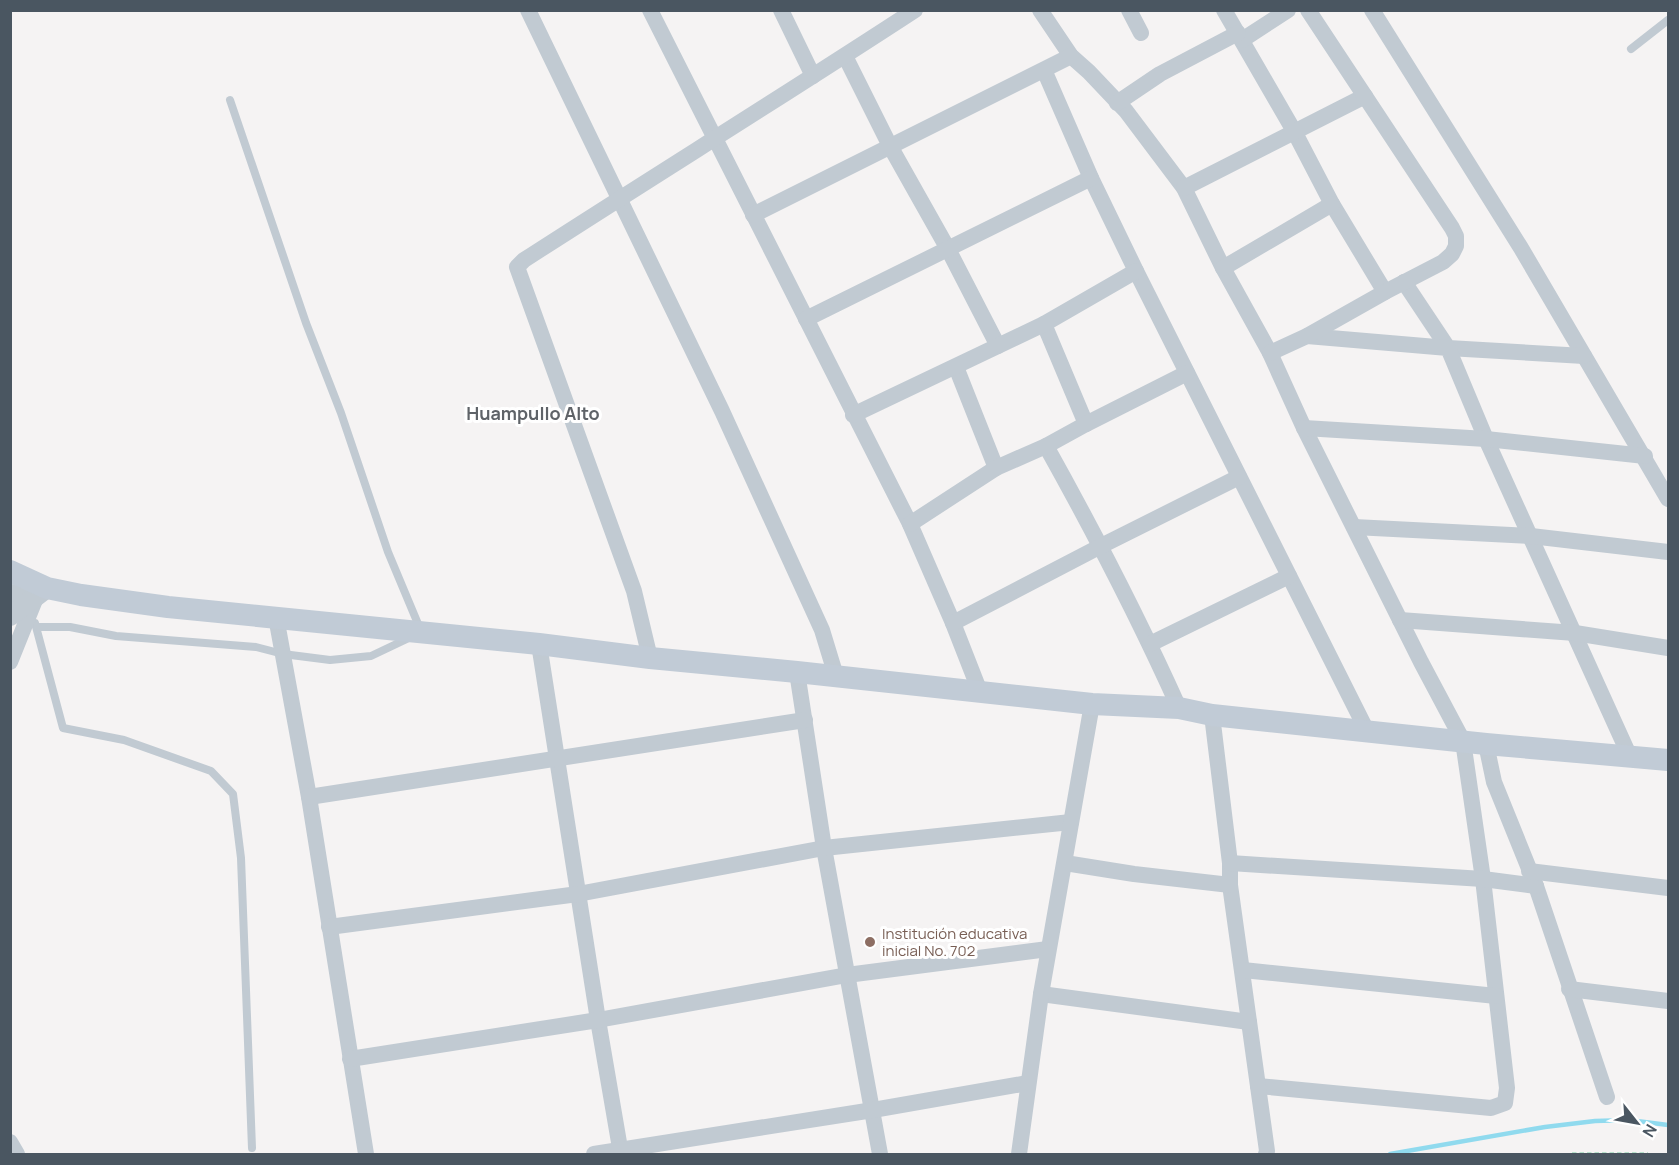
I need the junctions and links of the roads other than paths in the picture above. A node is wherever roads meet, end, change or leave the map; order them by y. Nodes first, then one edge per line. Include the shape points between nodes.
1 (528, 10) edge
2 (650, 10) edge
3 (781, 10) edge
4 (915, 10) edge
5 (1040, 10) edge
6 (1129, 10) edge
7 (1224, 10) edge
8 (1288, 10) edge
9 (1308, 10) edge
10 (1372, 10) edge
11 (1668, 20) edge
12 (1142, 33) dead end
13 (1240, 36) junction
14 (1631, 49) dead end
15 (845, 56) junction
16 (1071, 56) junction
17 (1044, 70) junction
18 (813, 76) junction
19 (1365, 96) junction
20 (230, 100) dead end
21 (1117, 104) junction
22 (1294, 131) junction
23 (715, 139) junction
24 (890, 146) junction
25 (1091, 178) junction
26 (1184, 188) junction
27 (619, 198) junction
28 (1332, 204) junction
29 (753, 215) junction
30 (948, 249) junction
31 (1223, 268) junction
32 (1136, 271) junction
33 (1404, 282) junction
34 (1385, 292) junction
35 (806, 319) junction
36 (1044, 324) junction
37 (1308, 336) junction
38 (998, 346) junction
39 (1448, 348) junction
40 (1270, 353) junction
41 (1584, 356) junction
42 (956, 367) junction
43 (1187, 373) junction
44 (853, 416) junction
45 (1086, 424) junction
46 (1304, 428) junction
47 (1486, 439) junction
48 (1046, 446) junction
49 (1645, 456) junction
50 (996, 468) junction
51 (1239, 477) junction
52 (1668, 499) edge
53 (910, 525) junction
54 (1354, 527) junction
55 (1531, 536) junction
56 (1101, 546) junction
57 (1668, 552) edge
58 (10, 571) edge
59 (1289, 576) junction
60 (42, 591) junction
61 (10, 594) edge
62 (276, 617) junction
63 (26, 619) edge
64 (1400, 620) junction
65 (953, 623) junction
66 (421, 632) junction
67 (1575, 633) junction
68 (539, 644) junction
69 (1150, 644) junction
70 (1668, 648) edge
71 (283, 654) junction
72 (650, 658) junction
73 (10, 662) edge
74 (797, 672) junction
75 (836, 676) junction
76 (980, 692) junction
77 (1092, 704) junction
78 (1179, 708) junction
79 (1212, 715) junction
80 (805, 720) junction
81 (1367, 731) junction
82 (1464, 741) junction
83 (1486, 744) junction
84 (1630, 757) junction
85 (557, 758) junction
86 (1668, 760) edge
87 (309, 797) junction
88 (1071, 822) junction
89 (824, 848) junction
90 (1065, 863) junction
91 (1230, 863) junction
92 (1484, 879) junction
93 (1533, 879) junction
94 (1230, 885) junction
95 (1668, 888) edge
96 (578, 894) junction
97 (329, 927) junction
98 (1048, 949) junction
99 (1243, 970) junction
100 (847, 975) junction
101 (1569, 989) junction
102 (1041, 994) junction
103 (1496, 996) junction
104 (1668, 1001) edge
105 (598, 1020) junction
106 (1249, 1022) junction
107 (350, 1059) junction
108 (1028, 1083) junction
109 (1258, 1086) junction
110 (1607, 1097) dead end
111 (873, 1110) junction
112 (10, 1142) edge
113 (252, 1148) dead end
114 (621, 1153) edge
115 (17, 1155) edge
116 (366, 1155) edge
117 (594, 1155) edge
118 (880, 1155) edge
119 (1019, 1155) edge
120 (1266, 1155) edge

1 - 27 street
2 - 23 street
3 - 18 street
4 - 15 street
5 - 16 street
6 - 12 street
7 - 13 street
8 - 13 street
9 - 19 street
10 - 41 street
11 - 14 lane
13 - 21 street via 1160,74
13 - 22 street
15 - 18 street
15 - 24 street
16 - 17 street
16 - 21 street
17 - 24 street
17 - 25 street
18 - 23 street
19 - 22 street
19 - 33 street via 1456,236 1456,246 1448,259
20 - 66 lane via 388,552
21 - 26 street
22 - 26 street
22 - 28 street
23 - 27 street
23 - 29 street
24 - 29 street
24 - 30 street
25 - 30 street
25 - 32 street
26 - 31 street
27 - 72 street via 524,260 517,269 634,591
27 - 75 street via 822,630
28 - 31 street
28 - 34 street
29 - 35 street
30 - 35 street
30 - 38 street
31 - 40 street
32 - 36 street
32 - 43 street
33 - 34 street
33 - 39 street
34 - 37 street
35 - 44 street
36 - 38 street
36 - 45 street
37 - 39 street
37 - 40 street
38 - 42 street
39 - 41 street
39 - 47 street
40 - 46 street
41 - 49 street
42 - 44 street
42 - 50 street
43 - 45 street
43 - 51 street
44 - 53 street
45 - 48 street
46 - 47 street
46 - 54 street
47 - 49 street
47 - 55 street
48 - 50 street
48 - 56 street
49 - 52 street
50 - 53 street
51 - 56 street
51 - 59 street
53 - 65 street
54 - 55 street
54 - 64 street
55 - 57 street
55 - 67 street
56 - 65 street
56 - 69 street
58 - 60 main road
59 - 69 street
59 - 81 street
60 - 61 street
60 - 62 main road
60 - 63 street
62 - 66 main road
62 - 71 street
63 - 71 lane via 116,636 256,647
63 - 73 street
63 - 113 lane via 63,728 124,740 211,771 233,794 241,858
64 - 67 street
64 - 82 street
65 - 76 street
66 - 68 main road
66 - 71 lane via 371,656 330,660
67 - 70 street
67 - 84 street
68 - 72 main road
68 - 85 street
69 - 78 street
71 - 87 street
72 - 74 main road
74 - 75 main road
74 - 80 street
75 - 76 main road
76 - 77 main road
77 - 78 main road
77 - 88 street
78 - 79 main road
79 - 81 main road
79 - 91 street
80 - 85 street
80 - 89 street
81 - 82 main road
82 - 83 main road
82 - 92 street
83 - 84 main road
83 - 93 street via 1494,782
84 - 86 main road
85 - 87 street
85 - 96 street
87 - 97 street
88 - 89 street
88 - 90 street
89 - 96 street
89 - 100 street
90 - 94 street
90 - 98 street
91 - 92 street
91 - 94 street
92 - 93 street
92 - 103 street
93 - 95 street
93 - 101 street
94 - 99 street
96 - 97 street
96 - 105 street
97 - 107 street
98 - 100 street
98 - 102 street
99 - 103 street
99 - 106 street
100 - 105 street
100 - 111 street
101 - 104 street
101 - 110 street
102 - 106 street
102 - 108 street
103 - 109 street via 1507,1088 1505,1103 1491,1108
105 - 107 street
105 - 114 street
106 - 109 street
107 - 116 street
108 - 111 street
108 - 119 street
109 - 120 street
111 - 114 street
111 - 118 street
112 - 115 street
114 - 117 street

